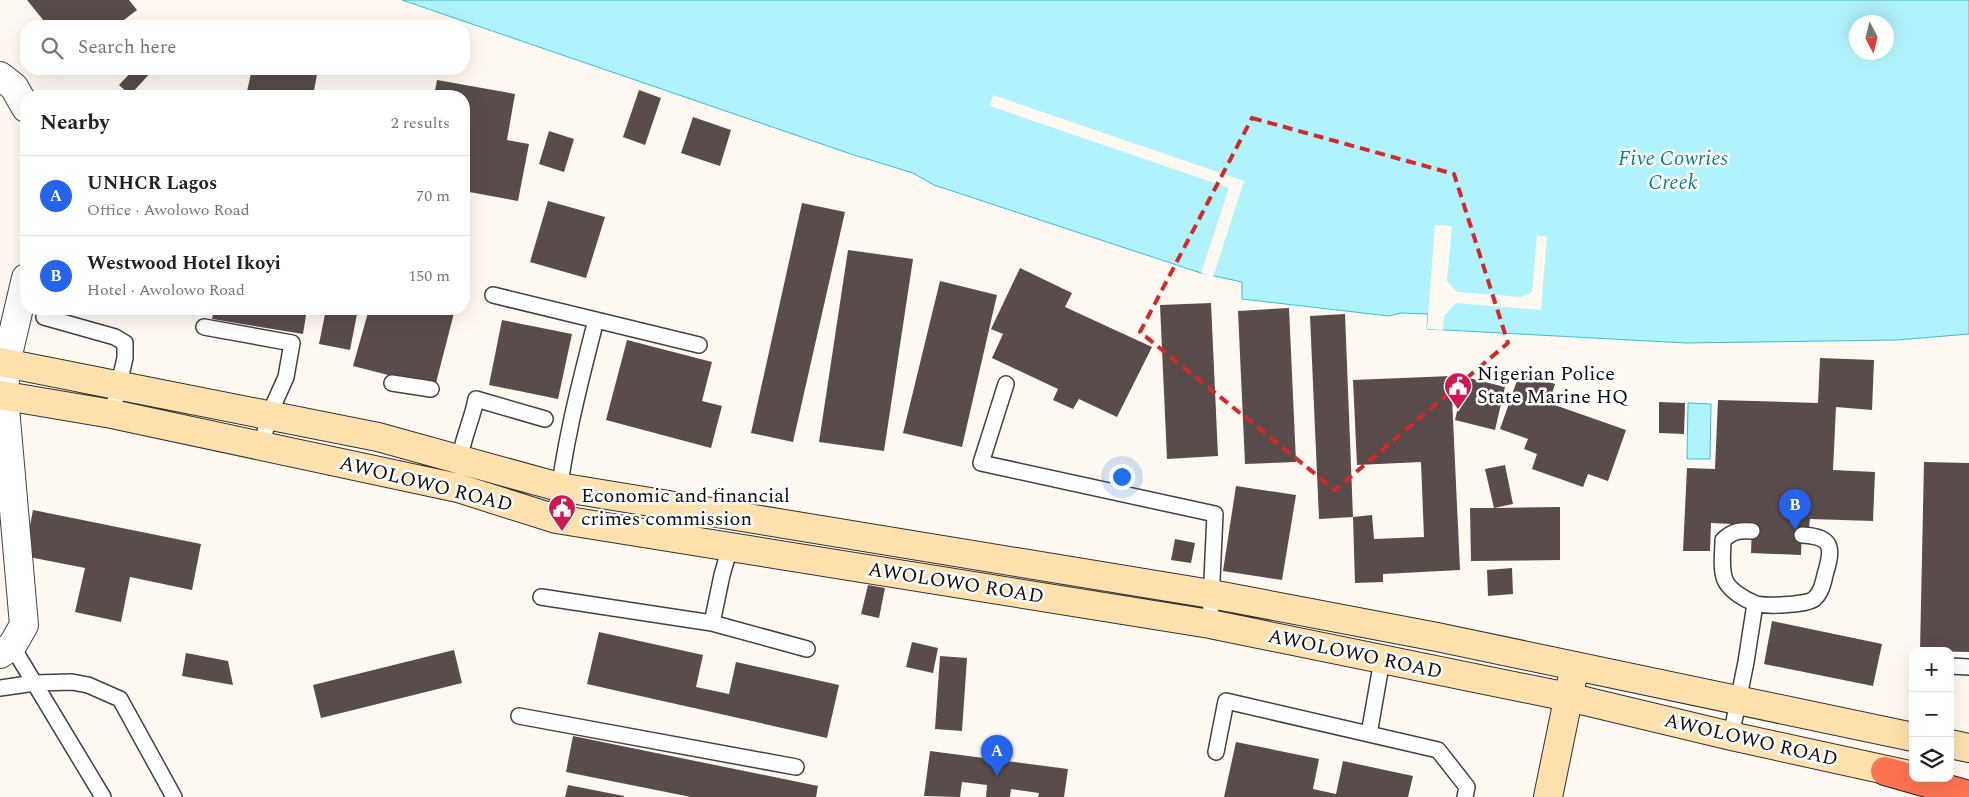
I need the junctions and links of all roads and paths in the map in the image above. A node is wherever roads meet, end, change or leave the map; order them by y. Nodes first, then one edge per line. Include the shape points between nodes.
1 (0, 76) edge
2 (20, 98) edge
3 (493, 294) dead end
4 (20, 300) edge
5 (44, 317) dead end
6 (596, 320) junction
7 (204, 327) dead end
8 (699, 345) dead end
9 (3, 362) edge
10 (392, 383) dead end
11 (1006, 384) dead end
12 (120, 385) junction
13 (431, 389) dead end
14 (2, 396) edge
15 (112, 414) junction
16 (269, 415) junction
17 (545, 419) dead end
18 (262, 445) junction
19 (459, 458) junction
20 (559, 486) junction
21 (458, 488) junction
22 (556, 519) junction
23 (1752, 531) dead end
24 (1802, 534) dead end
25 (730, 547) junction
26 (1211, 594) junction
27 (541, 597) dead end
28 (1755, 604) junction
29 (712, 623) junction
30 (1210, 624) junction
31 (807, 649) dead end
32 (6, 650) edge
33 (1382, 660) junction
34 (1954, 666) edge
35 (1576, 667) junction
36 (1969, 667) edge
37 (35, 683) junction
38 (0, 688) edge
39 (1568, 697) junction
40 (1738, 700) junction
41 (519, 716) dead end
42 (1369, 734) junction
43 (1731, 736) junction
44 (1909, 736) edge
45 (1954, 745) edge
46 (1969, 748) edge
47 (1216, 752) dead end
48 (796, 767) dead end
49 (1885, 771) junction
50 (1909, 774) edge
51 (1952, 782) edge
52 (1969, 785) edge
53 (1969, 795) edge
54 (104, 797) edge
55 (174, 797) edge
56 (1465, 797) edge
57 (1548, 797) edge

1 - 2 street via 14,87
3 - 6 lane
4 - 9 street
5 - 12 lane via 115,337 125,343
6 - 8 lane
6 - 20 lane
7 - 16 lane via 292,343 286,377
9 - 12 main road, AWOLOWO ROAD
9 - 14 street
10 - 13 lane
11 - 26 lane via 981,464 1215,514
12 - 15 lane
12 - 16 main road, AWOLOWO ROAD
14 - 15 main road, AWOLOWO ROAD
14 - 32 street via 24,625
15 - 18 main road, AWOLOWO ROAD
16 - 18 lane
16 - 19 main road, AWOLOWO ROAD via 378,437
17 - 19 lane via 476,399
18 - 21 main road, AWOLOWO ROAD
19 - 20 main road, AWOLOWO ROAD
19 - 21 lane
20 - 22 lane
20 - 26 main road, AWOLOWO ROAD
21 - 22 main road, AWOLOWO ROAD
22 - 25 main road, AWOLOWO ROAD
23 - 28 lane via 1738,530 1723,540 1723,574 1733,590
24 - 28 lane via 1818,536 1827,543 1831,554 1820,592 1813,600 1802,604
25 - 29 lane
25 - 30 main road, AWOLOWO ROAD
26 - 30 lane
26 - 35 main road, AWOLOWO ROAD
27 - 29 lane
28 - 40 lane
29 - 31 lane
30 - 33 main road, AWOLOWO ROAD
32 - 37 lane
33 - 39 main road, AWOLOWO ROAD
33 - 42 lane
34 - 36 lane
35 - 39 main road
35 - 40 main road, AWOLOWO ROAD
37 - 38 lane
37 - 54 lane
37 - 55 lane via 72,682 120,699
39 - 43 main road, AWOLOWO ROAD
39 - 57 main road
40 - 43 lane
40 - 44 main road, AWOLOWO ROAD
41 - 48 lane
42 - 47 lane via 1226,701
42 - 56 lane via 1438,750 1467,786
43 - 49 main road, AWOLOWO ROAD
45 - 46 main road
49 - 50 main road, AWOLOWO ROAD
49 - 53 highway
51 - 52 main road

